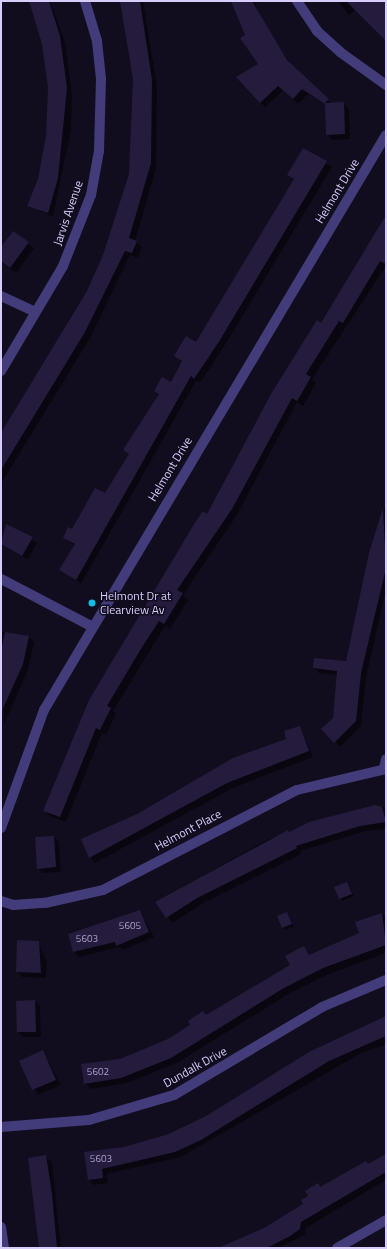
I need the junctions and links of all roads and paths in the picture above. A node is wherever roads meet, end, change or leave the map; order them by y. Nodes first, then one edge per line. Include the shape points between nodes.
1 (85, 1) edge
2 (297, 1) edge
3 (386, 85) edge
4 (386, 135) edge
5 (1, 296) edge
6 (35, 312) junction
7 (1, 371) edge
8 (1, 579) edge
9 (91, 626) junction
10 (386, 759) edge
11 (385, 769) edge
12 (1, 828) edge
13 (1, 901) edge
14 (386, 980) edge
15 (1, 1128) edge
16 (386, 1220) edge
17 (1, 1227) edge
18 (4, 1248) edge
19 (337, 1248) edge

1 - 6 street, Jarvis Avenue via 100,59 99,151 91,195 63,266
2 - 3 street via 318,31 340,52
4 - 9 street, Helmont Drive
5 - 6 street
6 - 7 street, Jarvis Avenue
8 - 9 street
9 - 12 street, Helmont Drive via 44,710
10 - 11 street
11 - 13 street, Helmont Place via 297,790 248,812 103,890 45,903 14,904
14 - 15 street, Dundalk Drive via 322,1007 174,1095 89,1120
16 - 19 street
17 - 18 street

